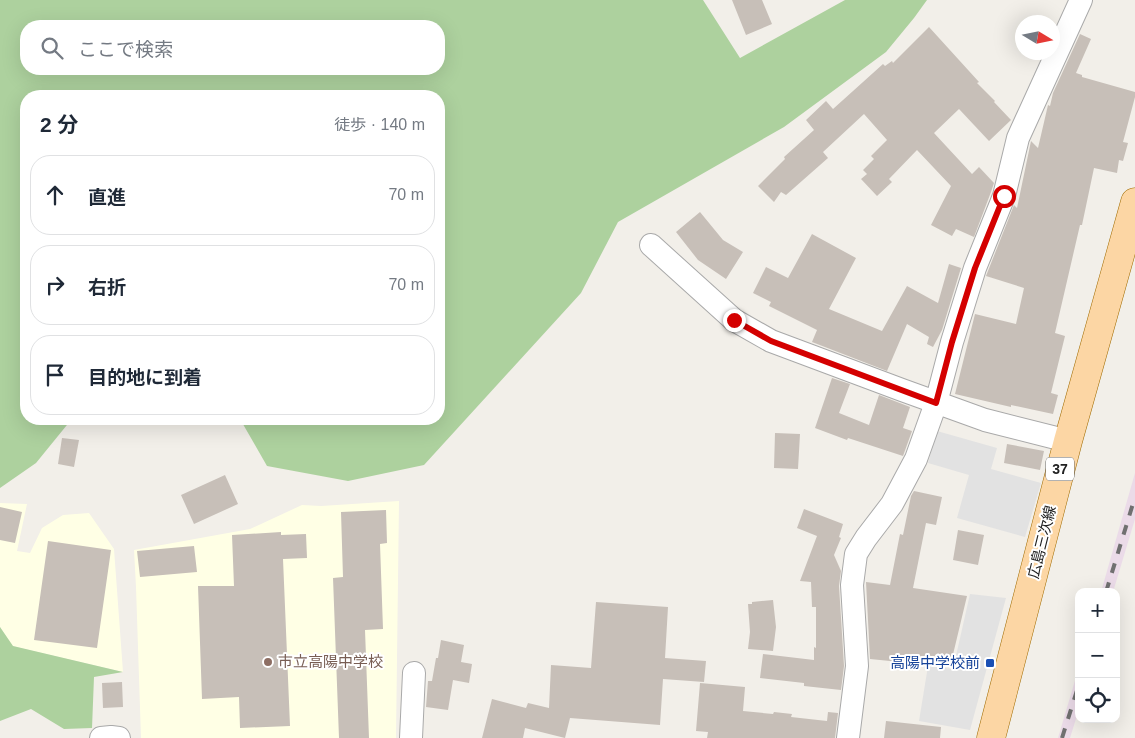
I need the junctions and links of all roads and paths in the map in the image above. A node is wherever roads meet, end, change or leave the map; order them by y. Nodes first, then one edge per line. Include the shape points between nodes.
1 (1081, 0) edge
2 (1135, 202) edge
3 (651, 246) dead end
4 (936, 403) junction
5 (1068, 441) junction
6 (414, 673) dead end
7 (101, 738) edge
8 (119, 738) edge
9 (411, 738) edge
10 (848, 738) edge
11 (991, 738) edge

1 - 4 street via 1018,138 1004,196 975,268
2 - 5 main road, 広島三次線 / 37
3 - 4 street via 734,320 771,341
4 - 5 street via 985,420
4 - 10 street via 916,459 892,504 856,554 852,585 857,666
5 - 11 main road, 広島三次線 / 37
6 - 9 street
7 - 8 street

